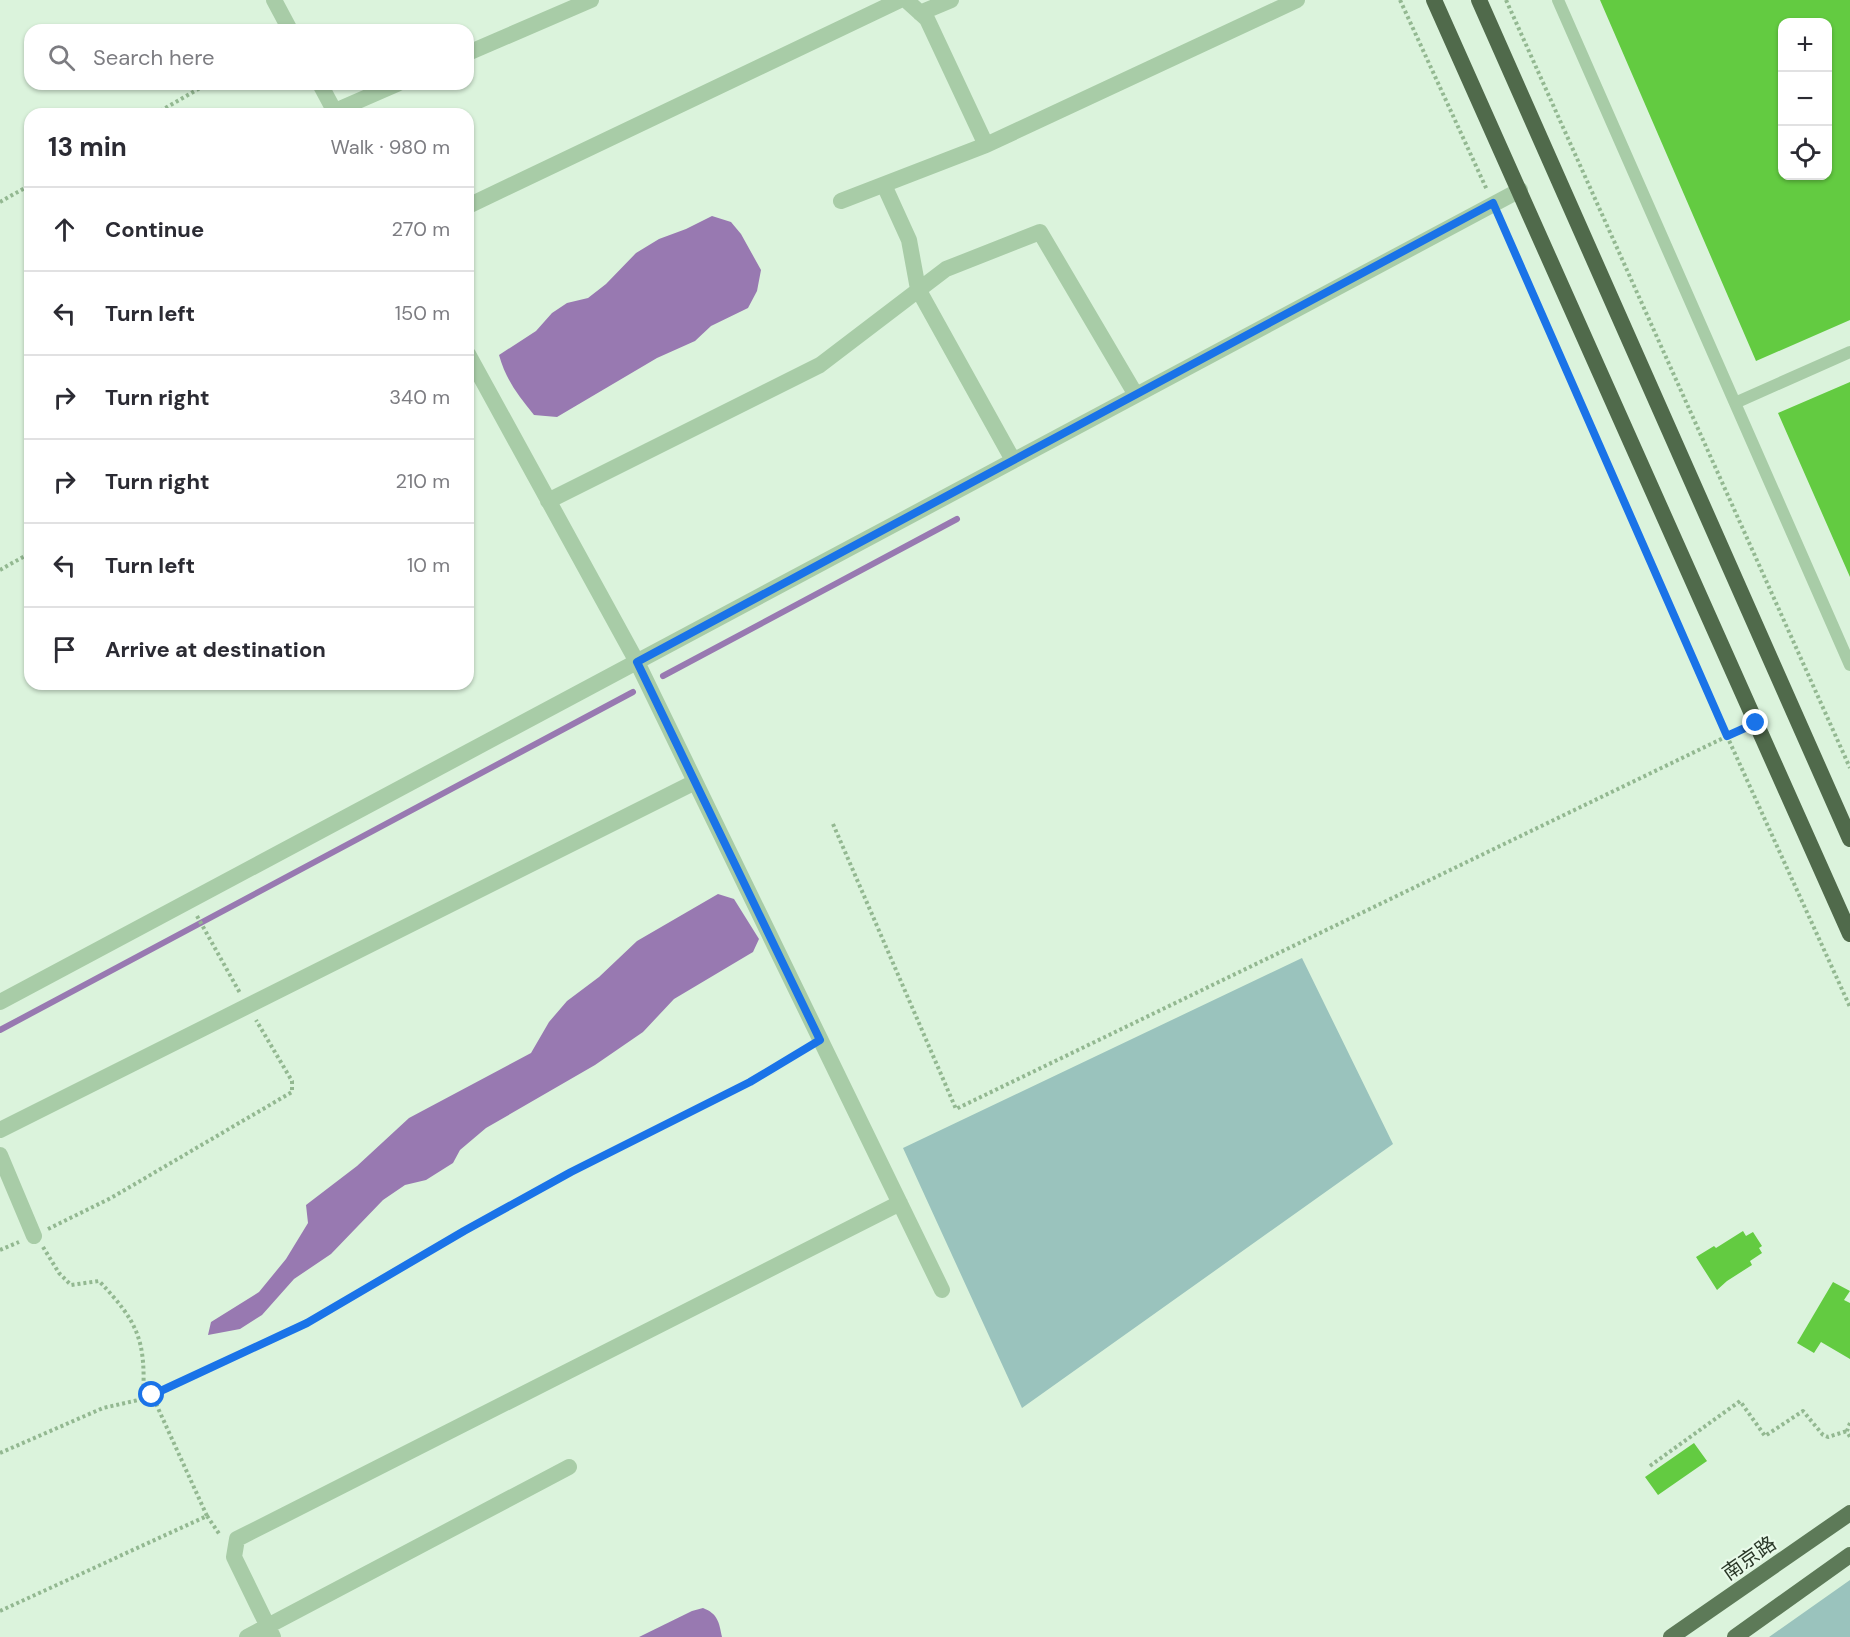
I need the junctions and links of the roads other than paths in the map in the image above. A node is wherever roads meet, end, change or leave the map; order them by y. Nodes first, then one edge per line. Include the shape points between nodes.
1 (274, 0) edge
2 (591, 0) edge
3 (900, 0) edge
4 (906, 0) edge
5 (951, 0) edge
6 (1297, 0) edge
7 (1434, 0) edge
8 (1479, 0) edge
9 (1558, 0) edge
10 (920, 13) junction
11 (287, 24) edge
12 (474, 50) edge
13 (323, 90) edge
14 (384, 90) edge
15 (333, 108) edge
16 (347, 108) edge
17 (986, 145) junction
18 (884, 184) junction
19 (1520, 190) junction
20 (841, 201) dead end
21 (474, 203) edge
22 (918, 289) junction
23 (1850, 352) edge
24 (474, 365) edge
25 (1136, 394) junction
26 (1735, 403) junction
27 (1012, 460) junction
28 (548, 501) junction
29 (637, 662) junction
30 (1850, 664) edge
31 (695, 782) junction
32 (1850, 839) edge
33 (1850, 934) edge
34 (0, 1002) edge
35 (0, 1130) edge
36 (0, 1155) edge
37 (900, 1203) junction
38 (34, 1236) road end
39 (942, 1290) dead end
40 (569, 1467) dead end
41 (1850, 1513) edge
42 (1850, 1556) edge
43 (271, 1631) edge
44 (247, 1637) edge
45 (1671, 1637) edge
46 (1735, 1637) edge

1 - 11 street
2 - 12 street
3 - 21 street
4 - 10 street
5 - 10 street
6 - 17 street
7 - 19 highway
8 - 32 highway
9 - 26 lane
10 - 17 street via 927,19
13 - 15 street
14 - 16 street
17 - 18 street
18 - 20 street
18 - 22 street via 909,240
19 - 25 street
19 - 33 highway
22 - 25 street via 946,269 1040,232
22 - 27 street
22 - 28 street via 820,365
23 - 26 lane
24 - 28 street
25 - 27 street
26 - 30 lane
27 - 29 street
28 - 29 street
29 - 31 street
29 - 34 street
31 - 35 street
31 - 37 street
36 - 38 street
37 - 39 street
37 - 43 street via 237,1539 234,1557
40 - 43 street
41 - 45 main road, 南京路
42 - 46 main road
43 - 44 street

